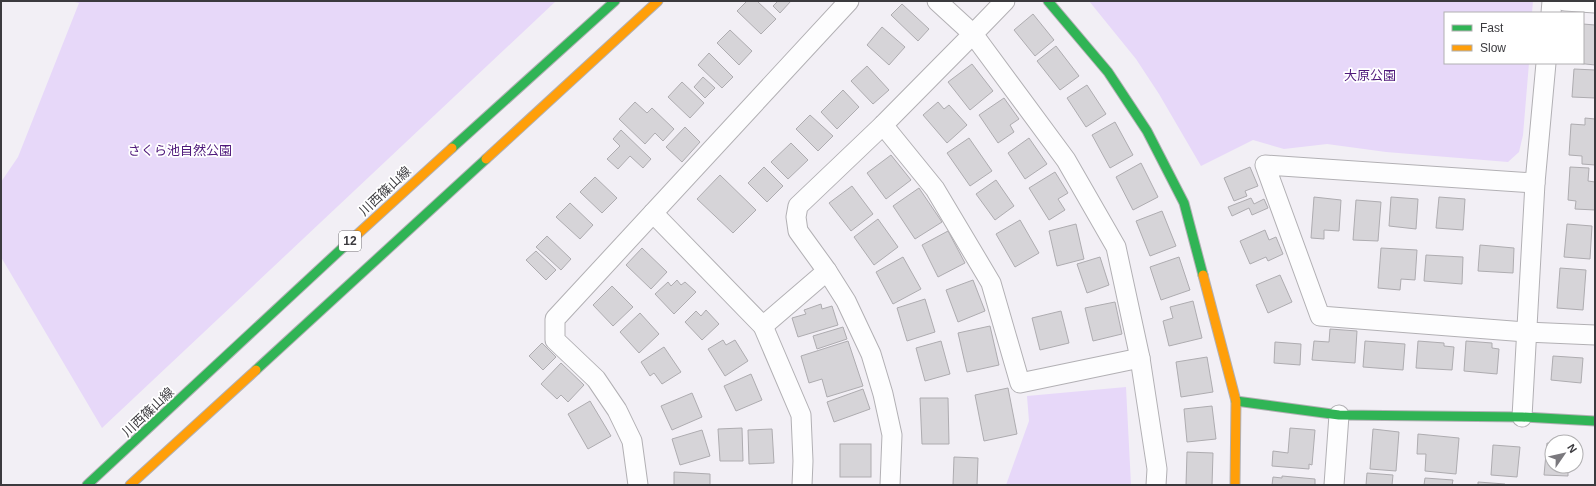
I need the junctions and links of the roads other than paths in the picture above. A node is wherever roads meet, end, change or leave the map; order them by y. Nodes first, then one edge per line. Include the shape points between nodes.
1 (616, 1) edge
2 (658, 1) edge
3 (849, 1) edge
4 (937, 1) edge
5 (1005, 1) edge
6 (1048, 1) edge
7 (1552, 1) edge
8 (1565, 1) edge
9 (1595, 3) edge
10 (1551, 12) edge
11 (973, 34) junction
12 (1546, 64) edge
13 (883, 125) junction
14 (1535, 183) junction
15 (652, 213) junction
16 (827, 271) junction
17 (763, 326) junction
18 (1526, 332) junction
19 (1595, 335) edge
20 (1140, 358) junction
21 (1236, 401) junction
22 (1339, 414) junction
23 (1522, 417) junction
24 (1595, 421) edge
25 (88, 485) edge
26 (130, 485) edge
27 (638, 485) edge
28 (802, 485) edge
29 (890, 485) edge
30 (1156, 485) edge
31 (1235, 485) edge
32 (1334, 485) edge

1 - 25 main road, 川西篠山線 / 12 via 394,200
2 - 26 main road, 12
3 - 15 street
4 - 11 street
5 - 11 street
6 - 21 main road via 1112,79 1147,131 1184,203
7 - 10 street
8 - 9 street
11 - 13 street
11 - 20 street via 1066,160 1116,248
12 - 14 street
13 - 16 street via 798,206 798,230
13 - 20 street via 935,189 991,284 1020,383
14 - 18 street
14 - 18 street via 1265,165 1320,316
15 - 17 street
15 - 27 street via 554,319 554,340 596,379 617,410 632,441
16 - 17 street
16 - 29 street via 846,301 871,354 883,394 892,435
17 - 28 street via 800,415
18 - 19 street
18 - 23 street
20 - 30 street via 1157,469
21 - 22 main road
21 - 31 main road
22 - 23 main road
22 - 32 street
23 - 24 main road

